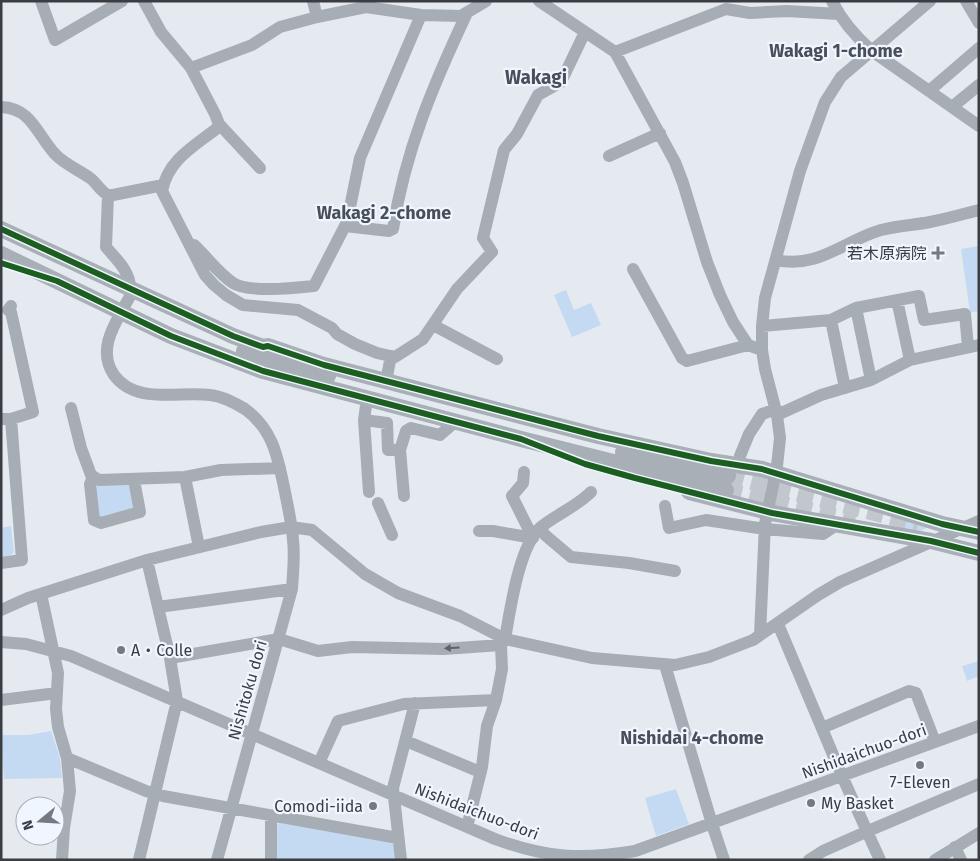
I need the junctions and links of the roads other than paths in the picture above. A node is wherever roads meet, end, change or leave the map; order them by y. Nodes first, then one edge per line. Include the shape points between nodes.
1 (122, 1) edge
2 (144, 1) edge
3 (313, 1) edge
4 (486, 1) edge
5 (539, 1) edge
6 (832, 1) edge
7 (966, 1) edge
8 (43, 2) edge
9 (927, 2) edge
10 (723, 6) edge
11 (467, 13) junction
12 (839, 14) junction
13 (421, 15) junction
14 (317, 17) junction
15 (979, 22) edge
16 (585, 32) junction
17 (979, 48) edge
18 (872, 51) junction
19 (615, 52) junction
20 (191, 68) junction
21 (979, 85) edge
22 (929, 91) junction
23 (1, 106) edge
24 (952, 107) junction
25 (219, 124) junction
26 (979, 126) edge
27 (660, 133) junction
28 (609, 156) dead end
29 (260, 168) dead end
30 (163, 185) junction
31 (108, 194) junction
32 (979, 210) edge
33 (345, 226) junction
34 (1, 229) edge
35 (186, 238) junction
36 (1, 240) edge
37 (1, 254) edge
38 (776, 260) junction
39 (1, 263) edge
40 (633, 269) dead end
41 (57, 281) junction
42 (127, 299) junction
43 (897, 300) junction
44 (856, 308) junction
45 (7, 309) edge
46 (831, 320) junction
47 (433, 325) junction
48 (762, 326) junction
49 (748, 345) junction
50 (974, 346) edge
51 (762, 350) junction
52 (391, 356) junction
53 (497, 359) dead end
54 (910, 360) junction
55 (870, 380) junction
56 (386, 381) junction
57 (845, 388) junction
58 (367, 399) junction
59 (71, 408) dead end
60 (464, 411) junction
61 (776, 412) junction
62 (6, 419) edge
63 (364, 420) junction
64 (521, 439) junction
65 (597, 441) junction
66 (400, 450) junction
67 (740, 456) dead end
68 (280, 468) junction
69 (524, 472) dead end
70 (93, 477) junction
71 (185, 477) junction
72 (134, 480) junction
73 (369, 492) dead end
74 (591, 492) dead end
75 (404, 496) dead end
76 (378, 503) dead end
77 (665, 506) dead end
78 (913, 515) junction
79 (979, 521) edge
80 (836, 525) junction
81 (291, 527) junction
82 (765, 527) junction
83 (962, 529) junction
84 (479, 530) dead end
85 (979, 532) edge
86 (536, 533) junction
87 (392, 535) dead end
88 (904, 537) junction
89 (931, 541) junction
90 (199, 547) junction
91 (979, 553) edge
92 (147, 560) junction
93 (1, 563) edge
94 (675, 571) dead end
95 (292, 589) junction
96 (41, 594) junction
97 (158, 607) junction
98 (1, 610) edge
99 (778, 624) junction
100 (760, 635) junction
101 (279, 639) junction
102 (1, 642) edge
103 (503, 642) junction
104 (52, 650) junction
105 (170, 658) junction
106 (665, 665) junction
107 (57, 693) junction
108 (1, 700) edge
109 (496, 700) junction
110 (177, 701) junction
111 (415, 704) junction
112 (979, 726) edge
113 (822, 728) junction
114 (252, 734) junction
115 (406, 741) junction
116 (935, 742) junction
117 (67, 758) junction
118 (319, 763) junction
119 (480, 772) junction
120 (842, 776) junction
121 (979, 784) edge
122 (156, 794) junction
123 (394, 795) junction
124 (232, 809) junction
125 (271, 816) junction
126 (712, 824) junction
127 (467, 827) junction
128 (868, 831) junction
129 (979, 833) edge
130 (398, 838) junction
131 (955, 847) junction
132 (636, 856) edge
133 (577, 858) edge
134 (62, 860) edge
135 (139, 860) edge
136 (217, 860) edge
137 (271, 860) edge
138 (401, 860) edge
139 (724, 860) edge
140 (809, 860) edge
141 (880, 860) edge
142 (935, 860) edge
143 (961, 860) edge

1 - 8 street via 55,40
2 - 20 street via 161,32
3 - 14 street
4 - 11 street
5 - 16 street
6 - 12 street
7 - 15 street
9 - 18 street
10 - 12 street via 750,13
10 - 19 street
11 - 13 street via 461,16
11 - 33 street via 415,135 393,229
12 - 18 street via 856,38
13 - 14 street via 366,7
13 - 33 street via 360,158
14 - 20 street via 280,28 252,45
16 - 19 street
16 - 47 street via 561,82 538,95 517,134 504,150 484,238 492,252 458,289
17 - 22 street
18 - 22 street
18 - 38 street via 841,78 825,102 800,172
19 - 27 street
20 - 25 street
21 - 24 street
22 - 24 street
23 - 31 street via 10,107 34,122 56,156
24 - 26 street
25 - 29 street
25 - 30 street via 178,158
27 - 28 street
27 - 49 street via 683,183 720,295
30 - 31 street
30 - 35 street via 162,194
31 - 42 street via 106,247 130,280
32 - 38 street via 883,229 820,258
33 - 35 street via 314,286 296,288 252,288 235,284
34 - 42 main road
35 - 52 street via 205,275 232,299 243,305 298,310 355,344
36 - 42 main road
37 - 41 main road
38 - 48 street via 765,298
39 - 41 main road
40 - 49 street via 682,358 687,361
41 - 42 main road
42 - 56 main road via 264,347
42 - 58 main road via 199,347 263,370
42 - 60 main road via 249,354
42 - 68 street, Nishitoku dori via 110,335 106,352 110,368 118,380 142,394 212,395 230,401 263,426 276,451
43 - 44 street
43 - 50 street via 919,296 924,320 965,314
43 - 54 street
44 - 46 street
44 - 55 street
45 - 62 street via 11,312 33,412
46 - 48 street
46 - 57 street
47 - 52 street via 418,344 395,357
47 - 53 street
48 - 51 street
49 - 51 street
50 - 54 street
51 - 61 street
52 - 56 street
54 - 55 street
55 - 57 street
56 - 60 main road
57 - 61 street
58 - 60 main road
58 - 63 street
59 - 70 street via 81,448
60 - 64 main road
60 - 65 main road
60 - 65 main road via 539,425
60 - 66 street via 440,435 411,428 406,431
61 - 67 street via 762,414
61 - 82 street, bridge via 780,438 778,466
62 - 93 street via 22,560
63 - 66 street via 387,423 388,450
63 - 73 street
64 - 65 main road via 727,483
64 - 80 main road via 585,464 635,478 772,513
65 - 78 main road via 762,469
66 - 75 street
68 - 71 street via 221,470
68 - 81 street, Nishitoku dori
69 - 86 street via 523,483 512,496
70 - 72 street via 99,480
70 - 72 street via 90,484 94,520 101,523 140,512
71 - 72 street
71 - 90 street
74 - 86 street
76 - 87 street
77 - 82 street via 669,528 706,520
78 - 83 main road
78 - 88 main road via 904,516 898,523 898,530
79 - 83 street
80 - 82 street via 823,534
80 - 88 main road
81 - 90 street
81 - 95 street, Nishitoku dori
81 - 103 street via 312,530 365,574 398,593 460,616
82 - 100 street
83 - 85 main road
83 - 89 street
84 - 86 street
86 - 94 street via 545,535 571,557
86 - 103 street via 528,544
88 - 89 main road
89 - 91 main road
89 - 99 street via 840,582
90 - 92 street
92 - 96 street
92 - 97 street
95 - 97 street
95 - 101 street, Nishitoku dori
96 - 98 street
96 - 104 street
97 - 105 street
99 - 100 street
99 - 113 street
100 - 106 street via 709,657
103 -> 101 street via 444,649 352,647 318,651
101 - 105 street
101 - 114 street, Nishitoku dori
102 - 104 street, Nishidaichuo-dori
103 - 106 street via 592,658
103 - 109 street
104 - 107 street via 58,673
104 - 110 street, Nishidaichuo-dori
105 - 110 street
106 - 126 street
107 - 108 street
107 - 117 street via 58,727
109 - 111 street
109 - 119 street via 487,726
110 - 114 street, Nishidaichuo-dori
110 - 122 street
111 - 115 street
111 - 118 street via 338,721
112 - 116 street, Nishidaichuo-dori
113 - 116 street via 909,691 916,693
113 - 120 street
114 - 118 street, Nishidaichuo-dori
114 - 124 street, Nishitoku dori
115 - 119 street
115 - 123 street
116 - 120 street, Nishidaichuo-dori
117 - 122 street
117 - 134 street via 70,791
118 - 123 street, Nishidaichuo-dori
119 - 127 street
120 - 126 street, Nishidaichuo-dori
120 - 128 street
121 - 128 street
122 - 124 street
122 - 135 street
123 - 127 street, Nishidaichuo-dori
123 - 130 street
124 - 125 street
124 - 136 street, Nishitoku dori
125 - 130 street
125 - 137 street
126 - 132 street, Nishidaichuo-dori
126 - 139 street
127 - 133 street, Nishidaichuo-dori via 516,847
128 - 140 street
128 - 141 street
129 - 131 street
130 - 138 street
131 - 142 street
131 - 143 street
132 - 133 street, Nishidaichuo-dori

